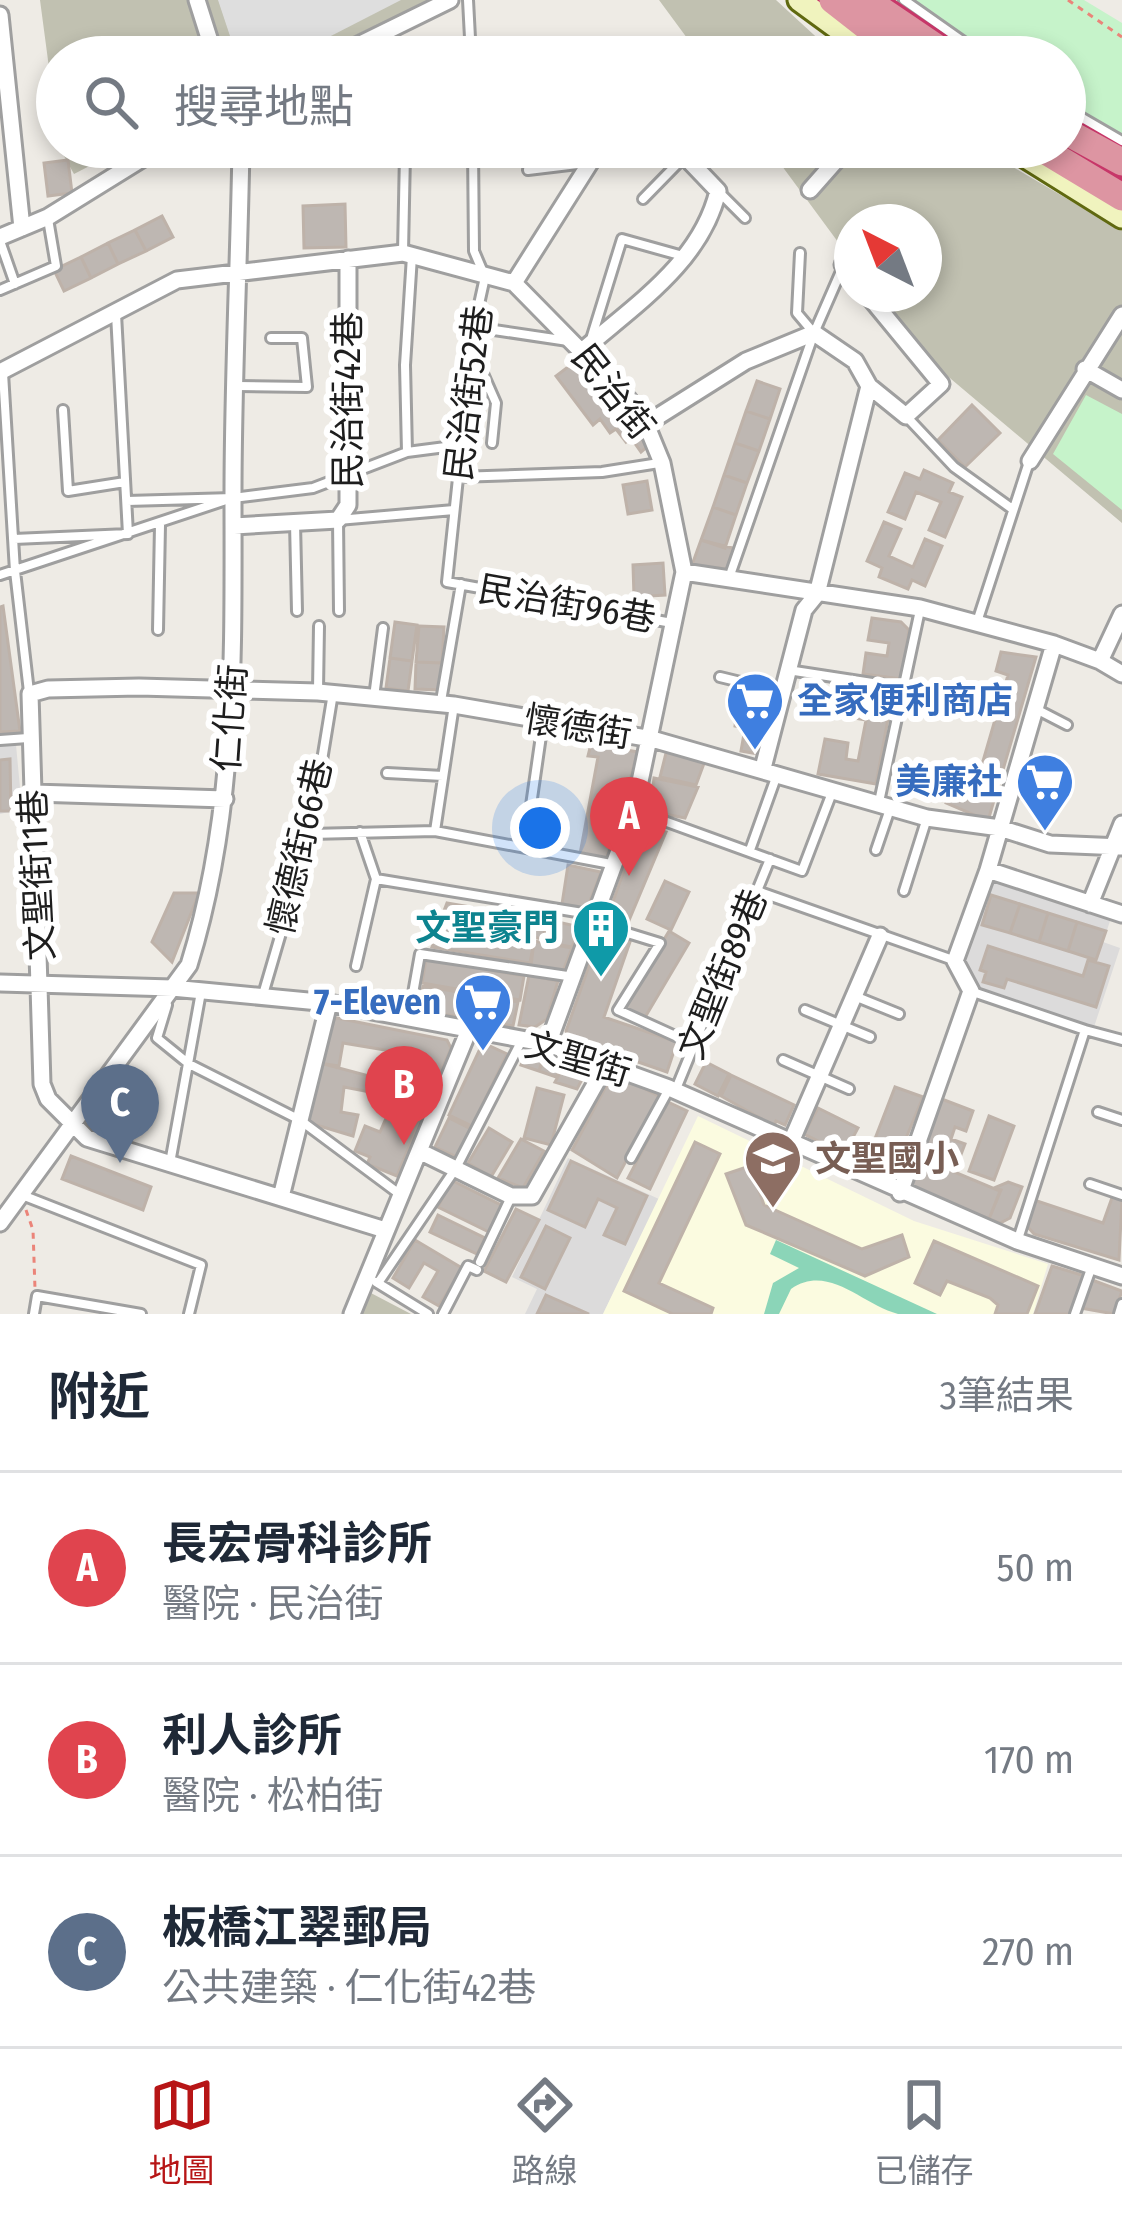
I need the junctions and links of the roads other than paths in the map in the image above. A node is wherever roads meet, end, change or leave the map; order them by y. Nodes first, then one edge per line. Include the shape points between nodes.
1 (197, 0) edge
2 (450, 0) edge
3 (468, 0) edge
4 (799, 0) edge
5 (820, 0) edge
6 (832, 0) edge
7 (854, 0) edge
8 (866, 0) edge
9 (904, 0) edge
10 (0, 15) edge
11 (208, 36) edge
12 (377, 36) edge
13 (469, 36) edge
14 (848, 36) edge
15 (865, 36) edge
16 (879, 36) edge
17 (902, 36) edge
18 (919, 36) edge
19 (955, 36) edge
20 (1086, 120) edge
21 (1122, 141) edge
22 (1086, 142) edge
23 (1086, 157) edge
24 (1122, 162) edge
25 (127, 168) edge
26 (241, 168) edge
27 (410, 168) edge
28 (472, 168) edge
29 (546, 168) edge
30 (587, 168) edge
31 (667, 168) edge
32 (696, 168) edge
33 (829, 168) edge
34 (1045, 168) edge
35 (1074, 168) edge
36 (528, 170) dead end
37 (1059, 177) joint
38 (1122, 177) edge
39 (810, 190) dead end
40 (718, 191) junction
41 (1122, 197) edge
42 (643, 199) dead end
43 (48, 217) junction
44 (1122, 217) edge
45 (746, 218) dead end
46 (22, 228) junction
47 (0, 239) edge
48 (408, 254) junction
49 (800, 254) dead end
50 (688, 257) junction
51 (347, 259) junction
52 (239, 271) junction
53 (485, 277) junction
54 (514, 283) junction
55 (16, 284) junction
56 (0, 290) edge
57 (834, 292) edge
58 (116, 309) junction
59 (882, 312) edge
60 (1122, 315) edge
61 (474, 327) junction
62 (814, 333) junction
63 (271, 338) dead end
64 (582, 345) junction
65 (473, 352) junction
66 (1085, 369) junction
67 (2, 372) edge
68 (236, 386) junction
69 (869, 386) junction
70 (1122, 390) edge
71 (63, 410) dead end
72 (906, 416) junction
73 (646, 424) junction
74 (492, 443) dead end
75 (461, 445) junction
76 (407, 452) junction
77 (1030, 461) joint
78 (662, 463) junction
79 (349, 472) junction
80 (457, 477) junction
81 (125, 482) junction
82 (233, 498) junction
83 (127, 501) junction
84 (1011, 508) junction
85 (454, 510) junction
86 (338, 520) junction
87 (295, 522) junction
88 (160, 525) junction
89 (234, 526) junction
90 (128, 534) junction
91 (14, 538) junction
92 (15, 571) junction
93 (684, 572) junction
94 (0, 575) edge
95 (729, 578) junction
96 (461, 584) junction
97 (817, 594) junction
98 (920, 608) junction
99 (297, 611) dead end
100 (339, 611) dead end
101 (1122, 614) edge
102 (977, 622) junction
103 (673, 623) junction
104 (319, 626) dead end
105 (383, 628) dead end
106 (158, 630) dead end
107 (1054, 644) junction
108 (1100, 662) junction
109 (787, 670) junction
110 (1122, 674) edge
111 (720, 677) dead end
112 (905, 688) junction
113 (235, 690) junction
114 (326, 692) junction
115 (782, 692) junction
116 (30, 694) junction
117 (374, 697) junction
118 (976, 699) dead end
119 (447, 704) junction
120 (1035, 709) junction
121 (543, 722) junction
122 (1066, 725) dead end
123 (31, 738) junction
124 (652, 739) junction
125 (0, 740) edge
126 (1017, 766) junction
127 (771, 770) junction
128 (387, 773) dead end
129 (442, 776) junction
130 (1044, 777) dead end
131 (834, 788) junction
132 (34, 793) junction
133 (224, 799) junction
134 (885, 803) junction
135 (634, 810) junction
136 (927, 818) junction
137 (1122, 824) edge
138 (1000, 828) junction
139 (435, 831) junction
140 (360, 832) junction
141 (310, 834) junction
142 (525, 847) junction
143 (1118, 847) edge
144 (750, 850) junction
145 (876, 850) dead end
146 (770, 858) junction
147 (616, 865) junction
148 (988, 870) junction
149 (376, 879) junction
150 (757, 890) junction
151 (904, 891) dead end
152 (1090, 904) junction
153 (1122, 914) edge
154 (596, 919) junction
155 (880, 936) junction
156 (955, 961) junction
157 (356, 966) dead end
158 (574, 977) junction
159 (0, 983) edge
160 (42, 983) junction
161 (172, 988) junction
162 (202, 990) junction
163 (971, 991) junction
164 (856, 996) junction
165 (262, 999) junction
166 (329, 1003) junction
167 (805, 1010) dead end
168 (899, 1014) dead end
169 (409, 1018) junction
170 (842, 1025) junction
171 (1085, 1030) junction
172 (468, 1032) junction
173 (870, 1037) dead end
174 (523, 1039) junction
175 (1122, 1040) edge
176 (548, 1044) junction
177 (695, 1045) junction
178 (783, 1060) dead end
179 (189, 1064) junction
180 (606, 1065) junction
181 (820, 1076) junction
182 (672, 1089) junction
183 (849, 1089) dead end
184 (1098, 1112) dead end
185 (299, 1120) junction
186 (1122, 1120) edge
187 (72, 1127) junction
188 (791, 1142) junction
189 (419, 1151) junction
190 (631, 1157) dead end
191 (170, 1163) junction
192 (456, 1168) junction
193 (1090, 1184) dead end
194 (398, 1193) junction
195 (900, 1193) junction
196 (21, 1194) junction
197 (1122, 1195) edge
198 (512, 1196) junction
199 (281, 1197) junction
200 (0, 1223) edge
201 (382, 1229) junction
202 (1017, 1241) junction
203 (1093, 1266) junction
204 (1122, 1276) edge
205 (371, 1279) junction
206 (1122, 1304) edge
207 (34, 1314) edge
208 (141, 1314) edge
209 (189, 1314) edge
210 (352, 1314) edge
211 (428, 1314) edge
212 (443, 1314) edge
213 (1076, 1314) edge
214 (1119, 1314) edge

1 - 11 street
2 - 12 street
3 - 13 lane
4 - 14 main road
5 - 15 highway
6 - 16 highway
7 - 17 main road
8 - 18 highway
9 - 19 lane
10 - 46 street
20 - 21 lane
22 - 24 highway
23 - 38 main road
25 - 43 street
26 - 52 street, 仁化街
27 - 48 lane
28 - 53 lane via 474,251
29 - 36 lane
30 - 54 street
31 - 42 lane
32 - 40 street
33 - 39 street
34 - 37 highway
35 - 41 highway
37 - 44 main road
40 - 45 lane
40 - 50 street via 711,222
43 - 46 street
43 - 55 lane via 56,266
46 - 47 street
47 - 55 lane
48 - 51 street
48 - 53 street
48 - 76 lane
49 - 62 lane via 797,313
50 - 64 street
50 - 64 lane via 622,239
51 - 52 street
51 - 79 street, 民治街42巷
52 - 58 street via 177,280
52 - 68 street, 仁化街
53 - 54 street
53 - 61 lane, 民治街52巷
54 - 64 street, 民治街
55 - 56 lane
57 - 62 lane
58 - 67 street
58 - 81 lane
59 - 72 street via 941,384
60 - 66 street
61 - 64 lane
61 - 65 lane, 民治街52巷
62 - 69 street via 855,361
62 - 73 street via 746,362
62 - 95 lane
63 - 68 lane via 302,338 307,387
64 - 73 street, 民治街
65 - 74 lane via 496,403
65 - 75 lane, 民治街52巷
66 - 70 street
66 - 77 street
67 - 91 lane
68 - 82 street, 仁化街
69 - 72 street
69 - 97 street
71 - 81 lane via 68,491
72 - 84 lane via 954,467
73 - 78 street, 民治街
75 - 76 lane
75 - 80 lane, 民治街52巷
76 - 79 lane
77 - 84 lane
78 - 80 lane
78 - 93 street, 民治街
79 - 82 lane via 313,488
79 - 86 street, 民治街42巷 via 348,505
80 - 85 lane, 民治街52巷
81 - 83 lane
82 - 83 lane
82 - 88 lane
82 - 89 street, 仁化街
83 - 90 lane
84 - 102 lane
85 - 86 lane, 民治街52巷
85 - 96 lane, 民治街52巷 via 448,582
86 - 87 street
86 - 100 lane, 民治街42巷
87 - 89 street
87 - 99 lane
88 - 90 lane
88 - 106 lane
89 - 113 street, 仁化街
90 - 91 lane
90 - 92 lane
91 - 92 lane
92 - 94 lane
92 - 116 lane
93 - 95 street
93 - 103 street, 民治街
95 - 97 street
96 - 103 lane, 民治街96巷
96 - 119 lane, 民治街52巷
97 - 98 street
97 - 109 street via 804,610
98 - 102 street
98 - 112 lane
101 - 108 street
102 - 107 street
103 - 124 street, 民治街
104 - 114 lane, 懷德街66巷
105 - 117 lane
107 - 108 street
107 - 120 street
108 - 110 street
109 - 112 lane
109 - 115 street
111 - 115 lane
112 - 118 lane
112 - 134 lane
113 - 114 street, 懷德街
113 - 116 street, 懷德街
113 - 133 street, 仁化街
114 - 117 street, 懷德街
114 - 141 lane, 懷德街66巷
115 - 127 street
116 - 123 street, 文聖街11巷
117 - 119 street, 懷德街
119 - 121 street, 懷德街
119 - 129 lane, 民治街52巷
120 - 122 lane
120 - 126 street
121 - 124 street, 懷德街
121 - 142 lane
123 - 125 lane
123 - 132 street, 文聖街11巷
124 - 127 street, 懷德街
124 - 135 street, 民治街
126 - 130 lane
126 - 138 street
127 - 131 street, 懷德街
127 - 144 lane
128 - 129 lane, 懷德街66巷
129 - 139 lane, 民治街52巷
131 - 134 street, 懷德街
131 - 146 lane via 802,872
132 - 133 street
132 - 160 street, 文聖街11巷
133 - 161 street, 仁化街 via 202,923
134 - 136 street, 懷德街
134 - 145 lane
135 - 144 lane
135 - 147 street, 民治街
136 - 138 street, 懷德街
136 - 151 lane
137 - 143 street
138 - 143 street, 懷德街 via 1049,844
138 - 148 street
139 - 140 lane
139 - 142 lane
140 - 141 lane
140 - 149 lane
141 - 165 lane, 懷德街66巷
142 - 147 lane
143 - 152 street
144 - 146 lane
146 - 150 lane, 文聖街89巷
147 - 154 street, 民治街
148 - 152 street
148 - 156 street
149 - 154 lane
149 - 157 lane
150 - 155 lane
150 - 177 lane, 文聖街89巷
152 - 153 street
154 - 158 street, 民治街
154 - 177 lane via 660,943 618,1010
155 - 156 lane
155 - 164 street
156 - 163 street
158 - 169 lane via 420,954
158 - 176 street, 民治街
159 - 160 street, 文聖街
160 - 161 street, 文聖街
160 - 187 street, 文聖街11巷 via 42,1084
161 - 162 street, 文聖街
161 - 179 lane via 157,1038
161 - 187 street, 仁化街
162 - 165 street, 文聖街
162 - 179 lane
163 - 171 lane
163 - 195 street
164 - 168 lane
164 - 170 street
165 - 166 street, 文聖街
166 - 169 street, 文聖街
166 - 185 street
167 - 170 lane
169 - 172 street, 文聖街
170 - 173 lane
170 - 181 street
171 - 175 lane
171 - 202 lane
172 - 174 street, 文聖街
172 - 189 street
174 - 176 street, 文聖街
174 - 192 lane
176 - 180 street, 文聖街
177 - 182 lane, 文聖街89巷
178 - 181 lane
179 - 185 lane
179 - 191 lane
180 - 182 street, 文聖街
180 - 198 street via 532,1196
181 - 183 lane
181 - 188 street
182 - 188 street, 文聖街
182 - 190 lane, 文聖街89巷
184 - 186 lane
185 - 194 lane
185 - 199 street
187 - 191 street
187 - 196 street, 仁化街
188 - 195 street, 文聖街
189 - 192 street
189 - 194 street
191 - 199 street
192 - 198 street
192 - 205 lane
193 - 197 lane
194 - 201 street
195 - 202 street, 文聖街
196 - 200 street, 仁化街
196 - 209 lane via 201,1265
198 - 212 lane
199 - 201 street
201 - 205 street
202 - 203 street, 文聖街
203 - 204 street, 文聖街
203 - 213 lane
205 - 210 street
205 - 211 lane
206 - 214 lane
207 - 208 lane via 37,1296

